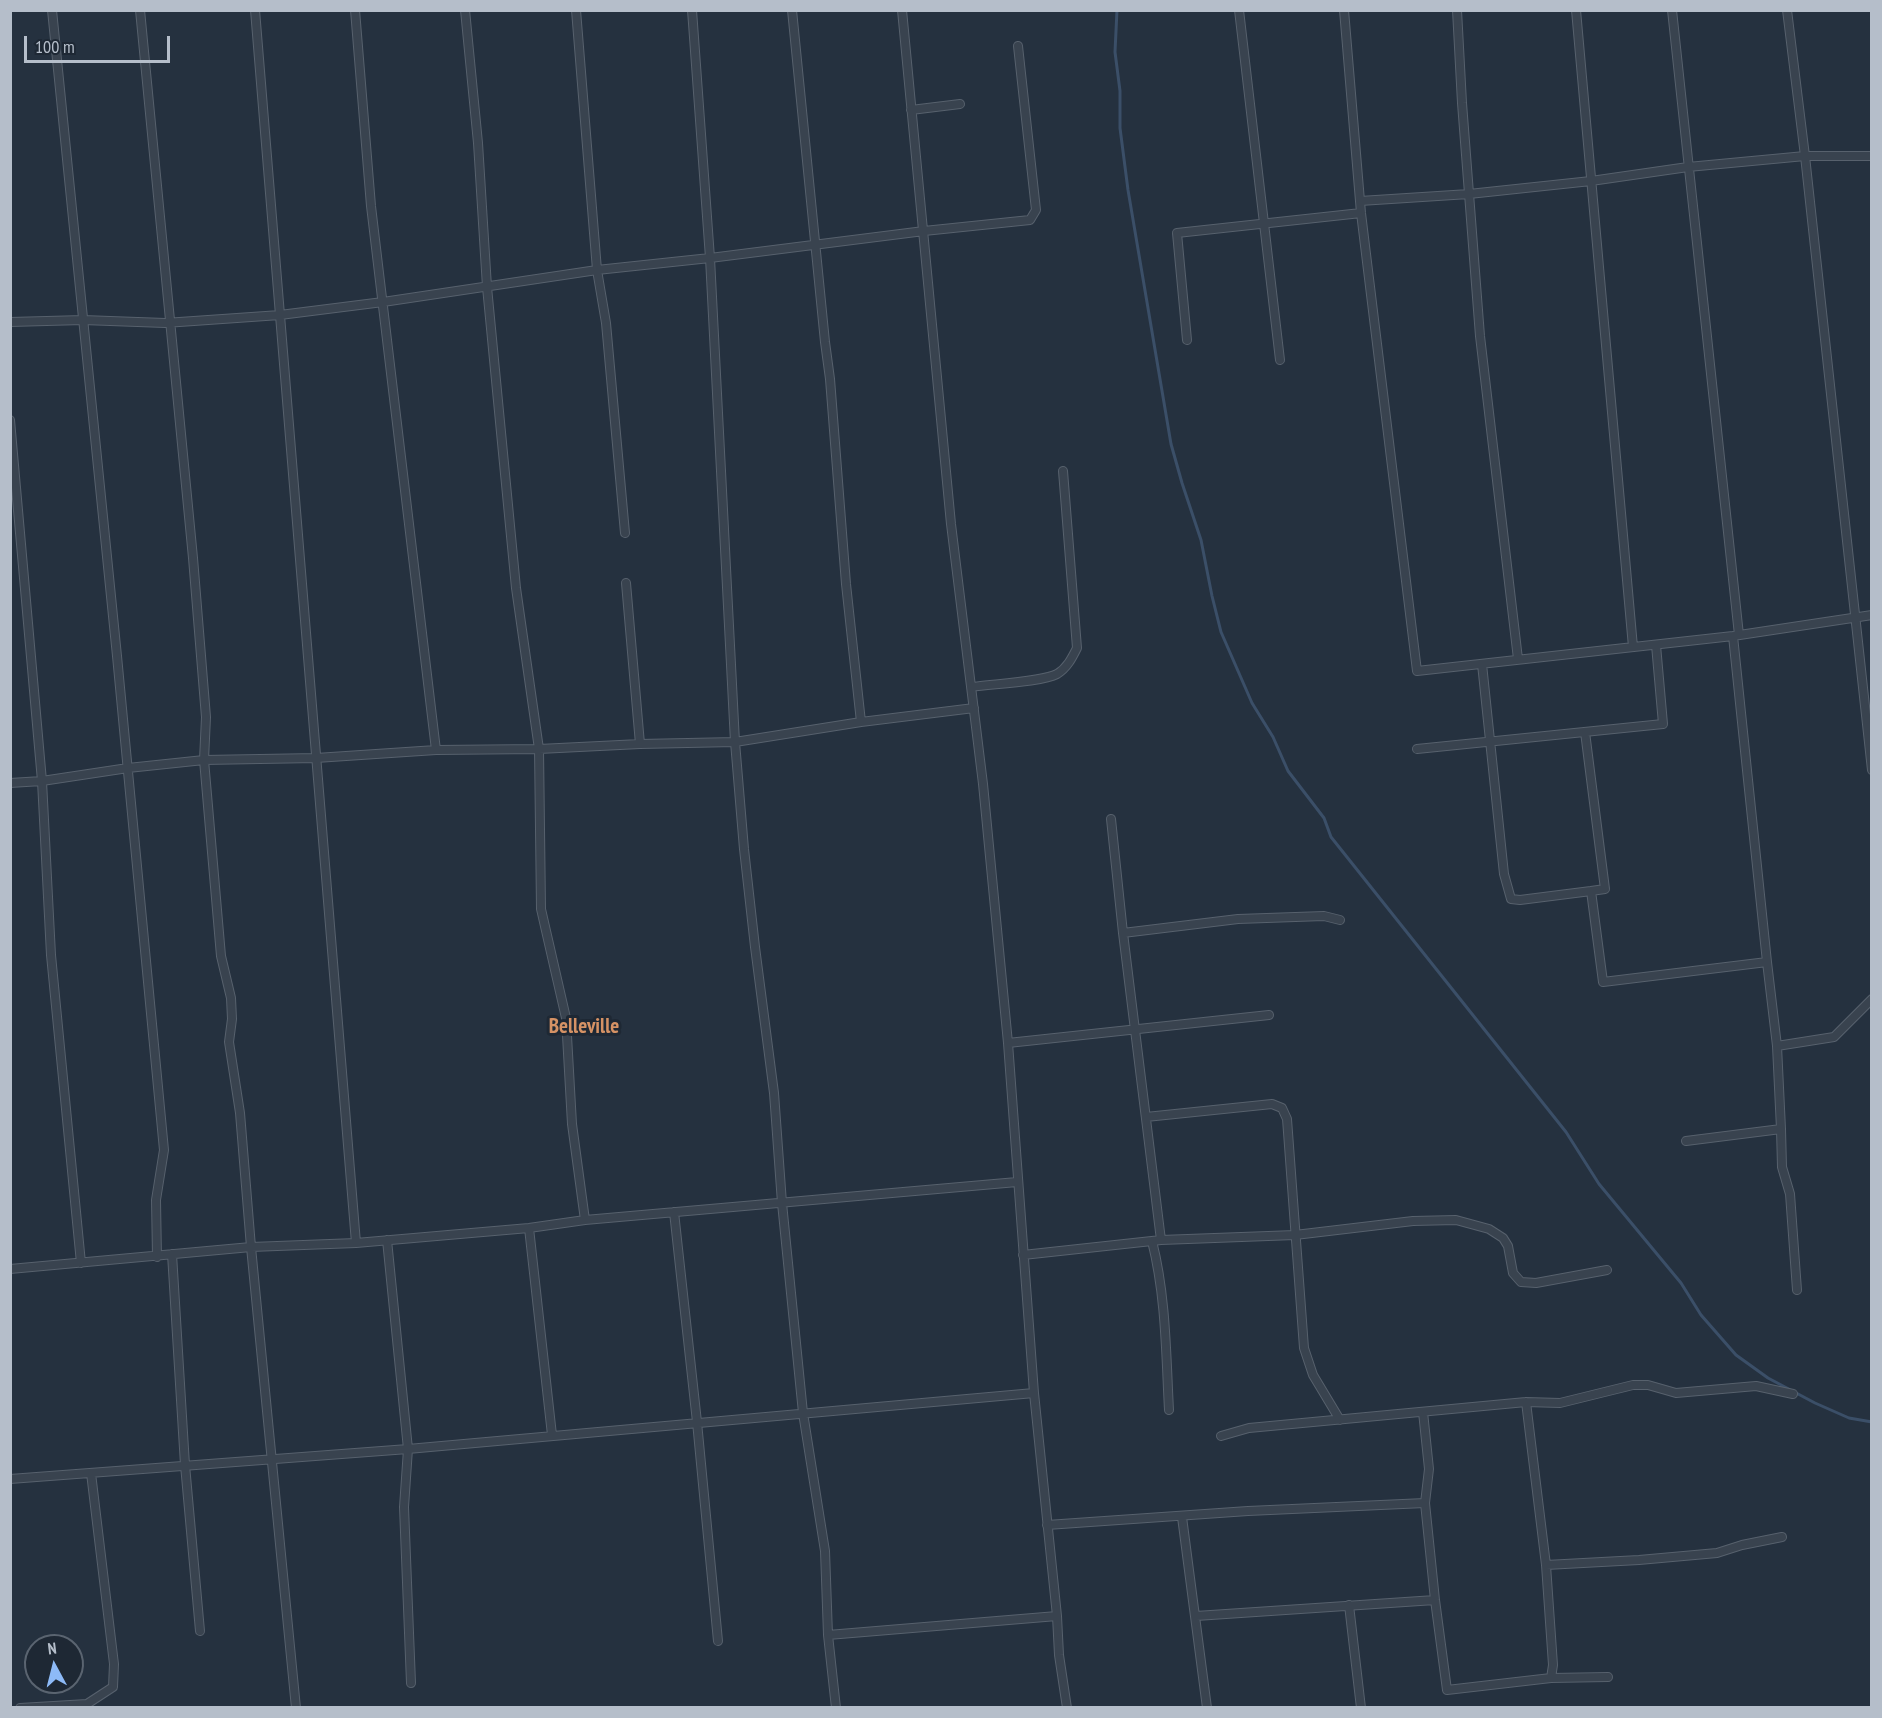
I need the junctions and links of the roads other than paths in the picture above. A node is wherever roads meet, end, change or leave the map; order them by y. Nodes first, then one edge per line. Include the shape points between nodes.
1 (52, 10) edge
2 (140, 10) edge
3 (255, 10) edge
4 (355, 10) edge
5 (465, 10) edge
6 (576, 10) edge
7 (692, 10) edge
8 (792, 10) edge
9 (902, 10) edge
10 (1239, 10) edge
11 (1344, 10) edge
12 (1457, 10) edge
13 (1576, 10) edge
14 (1672, 10) edge
15 (1787, 10) edge
16 (1018, 46) dead end
17 (960, 104) dead end
18 (911, 110) junction
19 (1805, 156) junction
20 (1872, 156) edge
21 (1688, 167) junction
22 (1591, 181) junction
23 (1469, 194) junction
24 (1360, 201) junction
25 (1361, 213) junction
26 (1264, 222) junction
27 (924, 231) junction
28 (815, 244) junction
29 (710, 258) junction
30 (597, 270) junction
31 (487, 287) junction
32 (383, 302) junction
33 (280, 315) junction
34 (83, 320) junction
35 (10, 322) edge
36 (169, 322) junction
37 (1187, 340) dead end
38 (1280, 360) dead end
39 (10, 420) edge
40 (1063, 471) dead end
41 (625, 533) dead end
42 (626, 583) dead end
43 (1872, 615) edge
44 (1856, 617) junction
45 (1736, 636) junction
46 (1656, 645) junction
47 (1633, 647) junction
48 (1518, 659) junction
49 (1482, 664) junction
50 (972, 687) junction
51 (974, 708) junction
52 (861, 722) junction
53 (1585, 732) junction
54 (1490, 741) junction
55 (735, 742) junction
56 (640, 744) junction
57 (539, 749) junction
58 (1417, 749) dead end
59 (436, 750) junction
60 (316, 758) junction
61 (204, 760) junction
62 (128, 768) junction
63 (1872, 770) edge
64 (42, 781) junction
65 (10, 783) edge
66 (1111, 819) dead end
67 (1591, 891) junction
68 (1340, 920) dead end
69 (1123, 933) junction
70 (1767, 962) junction
71 (1872, 999) edge
72 (1868, 1007) edge
73 (1269, 1015) dead end
74 (1135, 1029) junction
75 (1008, 1043) junction
76 (1777, 1046) junction
77 (1146, 1117) junction
78 (1781, 1130) junction
79 (1686, 1141) dead end
80 (1017, 1182) junction
81 (782, 1203) junction
82 (674, 1212) junction
83 (585, 1220) junction
84 (529, 1228) junction
85 (1295, 1235) junction
86 (387, 1240) junction
87 (1156, 1241) junction
88 (356, 1243) junction
89 (250, 1247) junction
90 (172, 1254) junction
91 (1023, 1255) junction
92 (157, 1257) junction
93 (81, 1263) junction
94 (10, 1269) edge
95 (1607, 1270) dead end
96 (1797, 1290) dead end
97 (1034, 1393) junction
98 (1793, 1394) dead end
99 (1526, 1402) junction
100 (1168, 1410) dead end
101 (1423, 1412) junction
102 (803, 1413) junction
103 (1340, 1420) junction
104 (697, 1422) junction
105 (552, 1435) junction
106 (1221, 1436) dead end
107 (408, 1449) junction
108 (271, 1460) junction
109 (185, 1465) junction
110 (91, 1473) junction
111 (10, 1479) edge
112 (1425, 1503) junction
113 (1182, 1517) junction
114 (1047, 1526) junction
115 (1782, 1537) dead end
116 (1546, 1565) junction
117 (1435, 1600) junction
118 (1349, 1605) junction
119 (1057, 1616) junction
120 (1196, 1616) junction
121 (200, 1631) dead end
122 (828, 1635) junction
123 (718, 1641) dead end
124 (1608, 1677) dead end
125 (1551, 1678) junction
126 (411, 1683) dead end
127 (20, 1707) edge
128 (296, 1707) edge
129 (836, 1707) edge
130 (1067, 1707) edge
131 (1207, 1707) edge
132 (1361, 1707) edge

1 - 34 street
2 - 36 street
3 - 33 street
4 - 32 street
5 - 31 street
6 - 30 street
7 - 29 street
8 - 28 street
9 - 18 street
10 - 26 street
11 - 24 street
12 - 23 street
13 - 22 street
14 - 21 street
15 - 19 street
16 - 27 street via 1036,210 1030,220
17 - 18 street
18 - 27 street
19 - 20 street
19 - 21 street
19 - 44 street
21 - 22 street
21 - 45 street
22 - 23 street
22 - 47 street
23 - 24 street
23 - 48 street via 1480,336
24 - 25 street
25 - 26 street
25 - 49 street via 1417,671
26 - 37 street via 1177,233
26 - 38 street
27 - 28 street
27 - 50 street via 951,524
28 - 29 street
28 - 52 street
29 - 30 street
29 - 55 street
30 - 31 street
30 - 41 street via 606,323
31 - 32 street
31 - 57 street via 516,588
32 - 33 street
32 - 59 street
33 - 36 street
33 - 60 street
34 - 35 street
34 - 36 street
34 - 62 street
36 - 61 street via 206,717
39 - 64 street
40 - 50 street via 1077,648 1070,663 1056,674
42 - 56 street
43 - 44 street
44 - 45 street
44 - 63 street
45 - 46 street
45 - 70 street
46 - 47 street
46 - 53 street via 1663,724
47 - 48 street
48 - 49 street
49 - 54 street
50 - 51 street
51 - 52 street
51 - 75 street
52 - 55 street
53 - 54 street
53 - 67 street via 1605,889
54 - 58 street
54 - 67 street via 1504,874 1511,899
55 - 56 street
55 - 81 street via 754,947 774,1093
56 - 57 street
57 - 59 street
57 - 83 street via 541,909 566,1018 572,1124
59 - 60 street
60 - 61 street
60 - 88 street
61 - 62 street
61 - 89 street via 221,956 231,998 229,1042 240,1113
62 - 64 street
62 - 92 street via 164,1150 156,1200
64 - 65 street
64 - 93 street via 51,956
66 - 69 street
67 - 70 street via 1603,982
68 - 69 street via 1324,916 1238,919
69 - 74 street
70 - 76 street
71 - 72 street
72 - 76 street via 1834,1037
73 - 74 street
74 - 75 street
74 - 77 street
75 - 80 street
76 - 78 street
77 - 85 street via 1272,1104 1282,1108 1287,1119
77 - 87 street
78 - 79 street
78 - 96 street
80 - 81 street
80 - 91 street
81 - 82 street
81 - 102 street
82 - 83 street
82 - 104 street
83 - 84 street
84 - 86 street
84 - 105 street
85 - 87 street
85 - 95 street via 1413,1221 1456,1221 1490,1228 1503,1238 1513,1273 1521,1282 1536,1283
85 - 103 street via 1304,1348 1313,1375
86 - 88 street
86 - 107 street
87 - 91 street
87 - 100 street
88 - 89 street
89 - 90 street
89 - 108 street
90 - 92 street
90 - 109 street
91 - 97 street
92 - 93 street
93 - 94 street
97 - 102 street
97 - 114 street
98 - 99 street via 1756,1386 1676,1393 1633,1385 1560,1404
99 - 101 street
99 - 116 street
101 - 103 street
101 - 112 street via 1429,1468
102 - 104 street
102 - 122 street via 825,1551
103 - 106 street via 1249,1428
104 - 105 street
104 - 123 street
105 - 107 street
107 - 108 street
107 - 126 street via 404,1507
108 - 109 street
108 - 128 street
109 - 110 street
109 - 121 street
110 - 111 street
110 - 127 street via 114,1664 113,1687 87,1704
112 - 113 street
112 - 117 street
113 - 114 street
113 - 120 street
114 - 119 street
115 - 116 street via 1717,1552
116 - 125 street
117 - 118 street
117 - 125 street via 1447,1690
118 - 120 street
118 - 132 street
119 - 122 street
119 - 130 street
120 - 131 street
122 - 129 street
124 - 125 street

